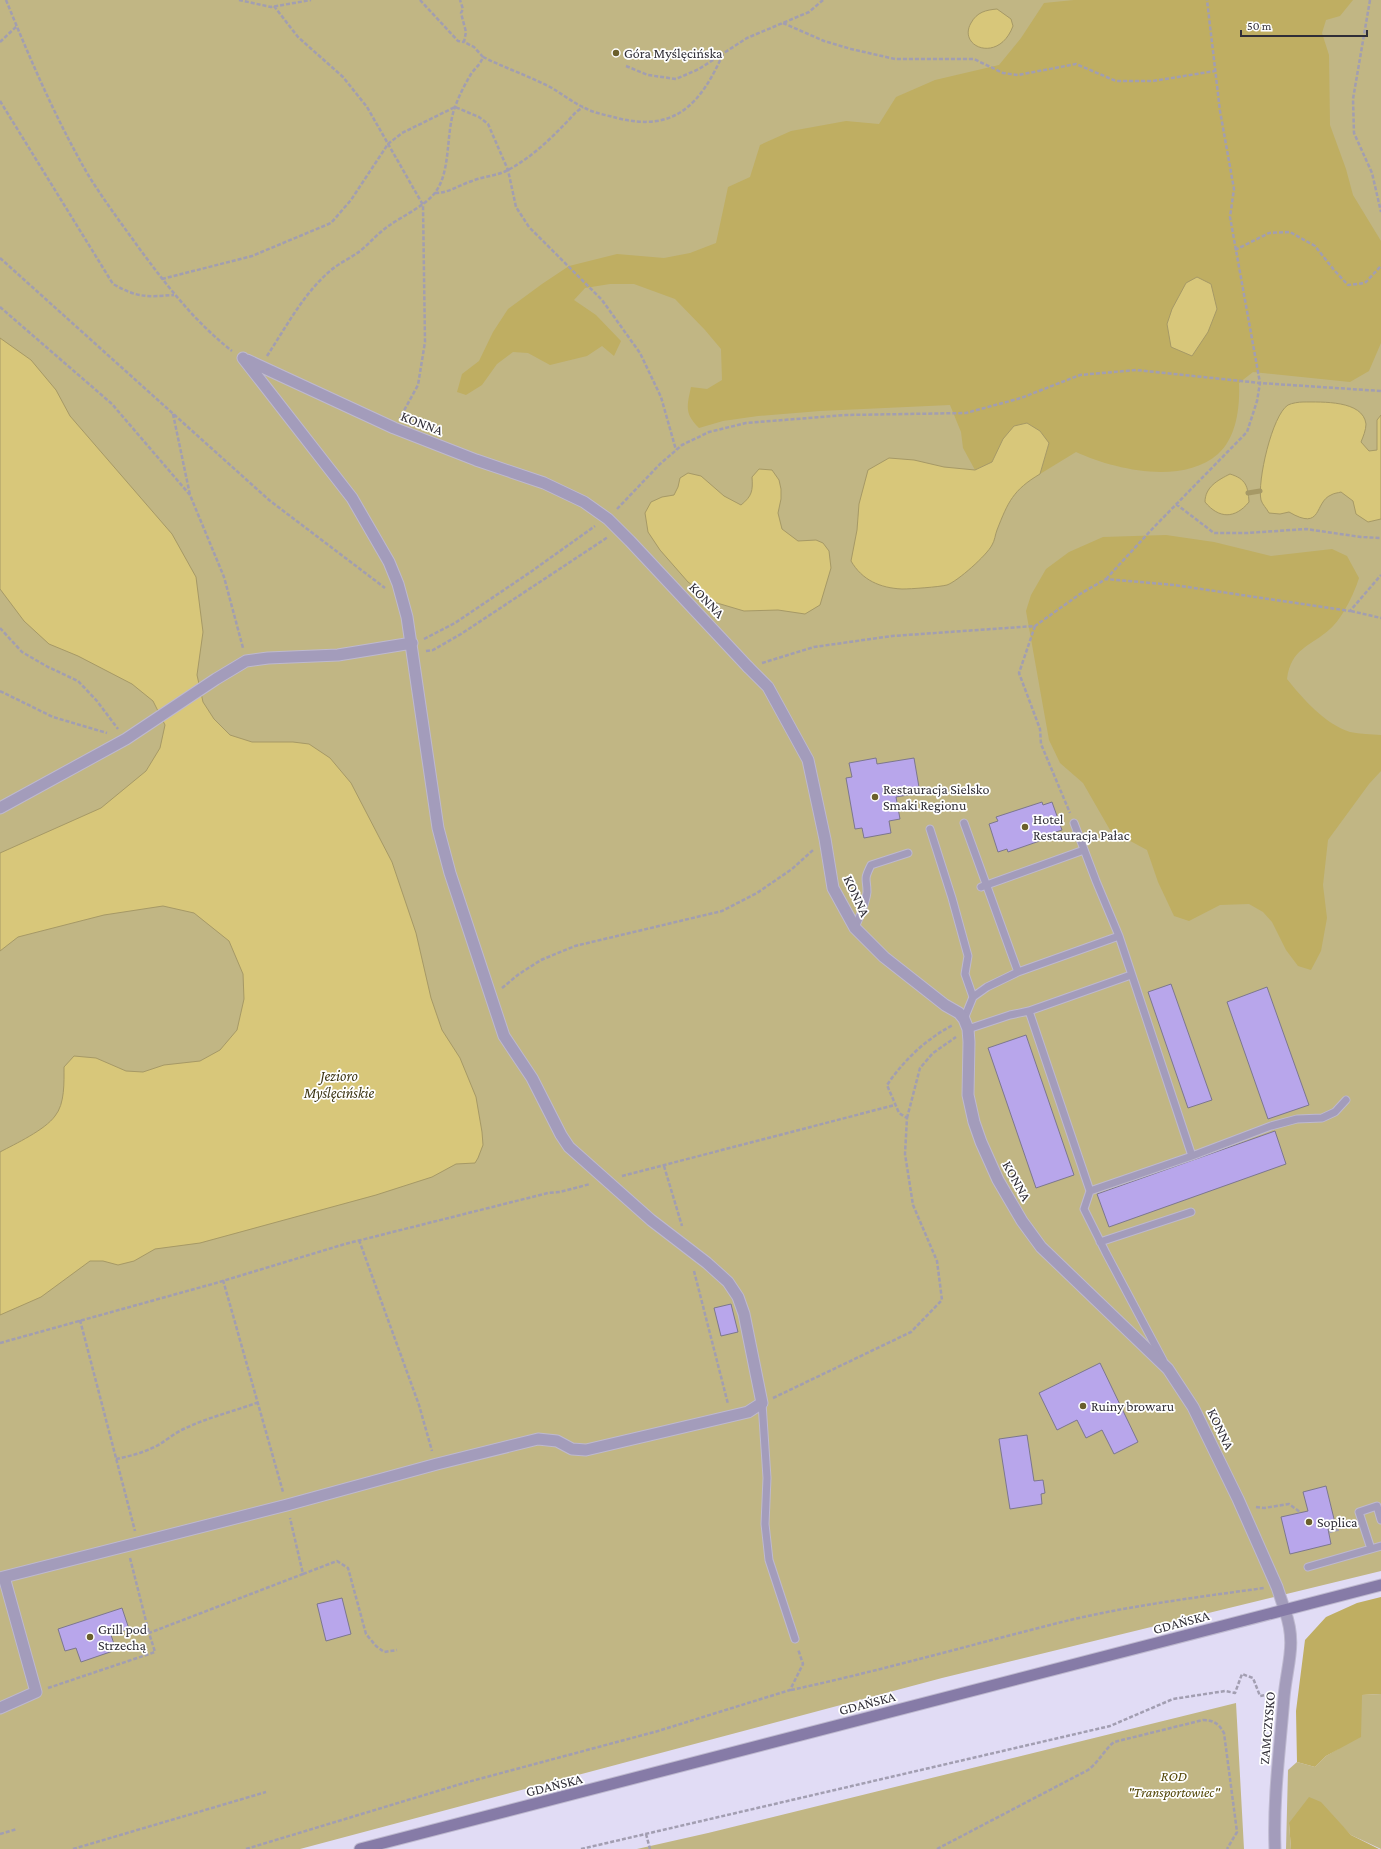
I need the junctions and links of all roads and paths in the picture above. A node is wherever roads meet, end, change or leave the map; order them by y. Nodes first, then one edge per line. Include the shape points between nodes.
1 (6, 0) edge
2 (239, 0) edge
3 (311, 0) edge
4 (420, 0) edge
5 (460, 0) edge
6 (823, 0) edge
7 (1207, 0) edge
8 (1370, 0) edge
9 (274, 6) junction
10 (783, 24) junction
11 (17, 26) junction
12 (0, 42) edge
13 (464, 42) junction
14 (723, 54) junction
15 (482, 57) junction
16 (626, 66) dead end
17 (1215, 71) junction
18 (0, 102) edge
19 (455, 107) junction
20 (583, 107) junction
21 (388, 144) junction
22 (508, 170) junction
23 (434, 193) junction
24 (423, 205) junction
25 (1381, 212) edge
26 (1235, 250) junction
27 (0, 258) edge
28 (1381, 266) edge
29 (162, 279) junction
30 (174, 295) junction
31 (0, 308) edge
32 (243, 358) junction
33 (260, 366) junction
34 (1260, 383) junction
35 (1381, 391) edge
36 (173, 414) junction
37 (394, 428) junction
38 (676, 450) junction
39 (190, 496) junction
40 (1176, 504) junction
41 (606, 520) junction
42 (1381, 538) edge
43 (1381, 575) edge
44 (1106, 579) junction
45 (403, 603) junction
46 (1350, 611) junction
47 (1381, 618) edge
48 (1035, 626) junction
49 (0, 628) edge
50 (412, 643) junction
51 (414, 655) junction
52 (246, 662) junction
53 (748, 667) junction
54 (0, 691) edge
55 (126, 739) junction
56 (0, 808) edge
57 (964, 823) dead end
58 (1074, 824) joint
59 (930, 828) dead end
60 (825, 839) junction
61 (1084, 850) junction
62 (908, 853) dead end
63 (984, 886) junction
64 (855, 928) junction
65 (1119, 936) junction
66 (1018, 972) junction
67 (1132, 975) junction
68 (491, 997) junction
69 (973, 997) junction
70 (1030, 1011) junction
71 (966, 1024) junction
72 (1346, 1100) dead end
73 (895, 1105) junction
74 (907, 1118) junction
75 (1192, 1156) junction
76 (664, 1166) junction
77 (605, 1180) junction
78 (1090, 1191) junction
79 (1191, 1212) dead end
80 (359, 1240) junction
81 (1100, 1242) junction
82 (688, 1249) junction
83 (80, 1320) junction
84 (0, 1343) edge
85 (1168, 1369) junction
86 (259, 1402) dead end
87 (762, 1402) junction
88 (731, 1416) junction
89 (116, 1459) junction
90 (437, 1464) junction
91 (1264, 1508) dead end
92 (1300, 1512) dead end
93 (1381, 1520) edge
94 (1341, 1529) dead end
95 (1329, 1532) dead end
96 (138, 1543) junction
97 (127, 1546) junction
98 (1381, 1546) edge
99 (1370, 1549) junction
100 (1308, 1567) dead end
101 (303, 1574) dead end
102 (2, 1577) edge
103 (1381, 1585) edge
104 (1277, 1587) junction
105 (1285, 1610) junction
106 (149, 1633) dead end
107 (794, 1639) joint
108 (397, 1650) dead end
109 (790, 1690) junction
110 (1285, 1692) junction
111 (0, 1708) edge
112 (266, 1792) dead end
113 (17, 1829) dead end
114 (0, 1834) edge
115 (646, 1834) junction
116 (73, 1849) edge
117 (246, 1849) edge
118 (360, 1849) edge
119 (581, 1849) edge
120 (650, 1849) edge
121 (937, 1849) edge
122 (1227, 1849) edge
123 (1275, 1849) edge

1 - 11 path
2 - 9 path
3 - 9 path
4 - 13 path via 458,41
5 - 13 path via 466,32
6 - 10 path via 809,12
7 - 17 path
8 - 25 path via 1353,99 1354,133 1372,173
9 - 21 path via 298,38 343,77 367,107
10 - 14 path via 747,38
10 - 17 path via 824,41 858,51 896,59 974,59 1003,74 1018,75 1076,64 1116,81 1153,81
11 - 12 path
11 - 29 path via 48,100 88,174
13 - 15 path via 474,47
14 - 16 path via 699,70 676,79 648,75
14 - 20 path via 712,79 696,101 679,114 656,123 632,122
15 - 19 path via 480,65 472,72
15 - 20 path via 552,88
17 - 26 path via 1234,189 1230,217
18 - 30 path via 113,284 143,297
19 - 21 path
19 - 22 path via 479,117 488,124
19 - 23 path via 443,178
20 - 22 path via 537,151
21 - 24 path
21 - 29 path via 351,200 330,224 252,256
22 - 23 path via 473,180 445,193
22 - 38 path via 516,207 529,227 602,300 640,353 662,397
23 - 24 path
24 - 33 path via 385,228 360,251 330,271 310,292
24 - 37 path via 426,342 418,385
26 - 28 path via 1269,234 1290,232 1315,246 1348,285 1365,283
26 - 34 path
27 - 36 path
29 - 30 path
30 - 32 path via 215,338
31 - 39 path via 112,404
32 - 33 street, KONNA
32 - 45 street via 352,498 389,562
33 - 37 street, KONNA
34 - 35 path
34 - 38 path via 1136,370 1080,375 1021,398 966,413 846,415 746,423 709,432
34 - 40 path via 1247,432
36 - 39 path
36 - 45 path via 269,500
37 - 41 street, KONNA via 544,483 584,502
38 - 41 path
39 - 52 path via 224,577
40 - 42 path via 1214,533 1306,529
40 - 44 path
41 - 50 path via 455,623 429,638
41 - 51 path via 613,533 461,634 433,650
41 - 53 street, KONNA via 716,630
43 - 46 path
44 - 46 path via 1174,585
44 - 48 path
45 - 50 street
46 - 47 path
48 - 53 path via 892,636 814,647
48 - 58 path via 1019,673 1040,729 1041,744
49 - 55 path via 22,652 78,681
50 - 51 street
50 - 52 street via 338,655 268,658
51 - 68 street via 438,828 450,873
52 - 55 street
53 - 60 street, KONNA via 768,687 808,760
54 - 55 path via 53,717
55 - 56 street
57 - 63 lane
58 - 61 lane
59 - 69 lane via 968,956 965,974
60 - 64 street, KONNA via 833,888
60 - 68 path via 792,869 757,893 722,911 575,946 541,960
61 - 63 lane
61 - 65 lane
62 - 64 lane via 871,865 865,875 867,891
63 - 66 lane
64 - 71 street, KONNA via 884,956 945,1005 959,1013
65 - 66 lane
65 - 67 lane
66 - 69 lane
67 - 70 lane
67 - 75 lane
68 - 77 street via 504,1036 532,1078 561,1136 569,1147
69 - 71 lane
70 - 71 lane
70 - 78 lane
71 - 73 path via 942,1031 914,1052 887,1086
71 - 74 path via 920,1068
71 - 85 street, KONNA via 968,1095 980,1142 998,1180 1041,1247
72 - 75 lane via 1335,1112 1322,1118 1297,1119 1271,1126
73 - 74 path via 899,1113
73 - 76 path
74 - 87 path via 905,1154 913,1205 937,1261 942,1300 911,1332
75 - 78 lane
76 - 77 path
76 - 82 path
77 - 80 path
77 - 82 street
78 - 81 lane via 1084,1209
79 - 81 lane
80 - 83 path
80 - 90 path via 419,1405
81 - 85 lane
82 - 87 street via 728,1282 738,1296
82 - 88 path
83 - 84 path
83 - 89 path
85 - 104 street, KONNA via 1193,1407
86 - 89 path via 228,1414 202,1420 140,1453
87 - 88 street via 748,1412
87 - 107 lane via 767,1478 765,1524 769,1560
88 - 90 street via 586,1450 572,1449 557,1441 538,1439
89 - 96 path
90 - 96 street via 287,1506
91 - 92 path via 1289,1504
93 - 99 lane via 1377,1506 1359,1512
94 - 95 path
96 - 97 street
97 - 102 street
97 - 106 path
98 - 99 lane
99 - 100 lane
101 - 108 path via 337,1561 348,1568 366,1634 384,1652
102 - 111 street via 36,1692
103 - 105 main road, GDAŃSKA
104 - 105 street, KONNA
104 - 109 path via 1176,1600 1071,1620
105 - 110 street, ZAMCZYSKO via 1292,1647
105 - 118 main road, GDAŃSKA
107 - 109 path via 803,1664
109 - 117 path via 658,1731 464,1783
110 - 115 path via 1260,1696 1253,1678 1242,1674 1235,1693 1225,1691 1173,1698 1110,1726
110 - 123 street, ZAMCZYSKO via 1274,1817
112 - 116 path
113 - 114 path
115 - 119 path
115 - 120 path
121 - 122 path via 1088,1770 1096,1765 1107,1747 1114,1742 1203,1720 1213,1720 1224,1733 1236,1832

